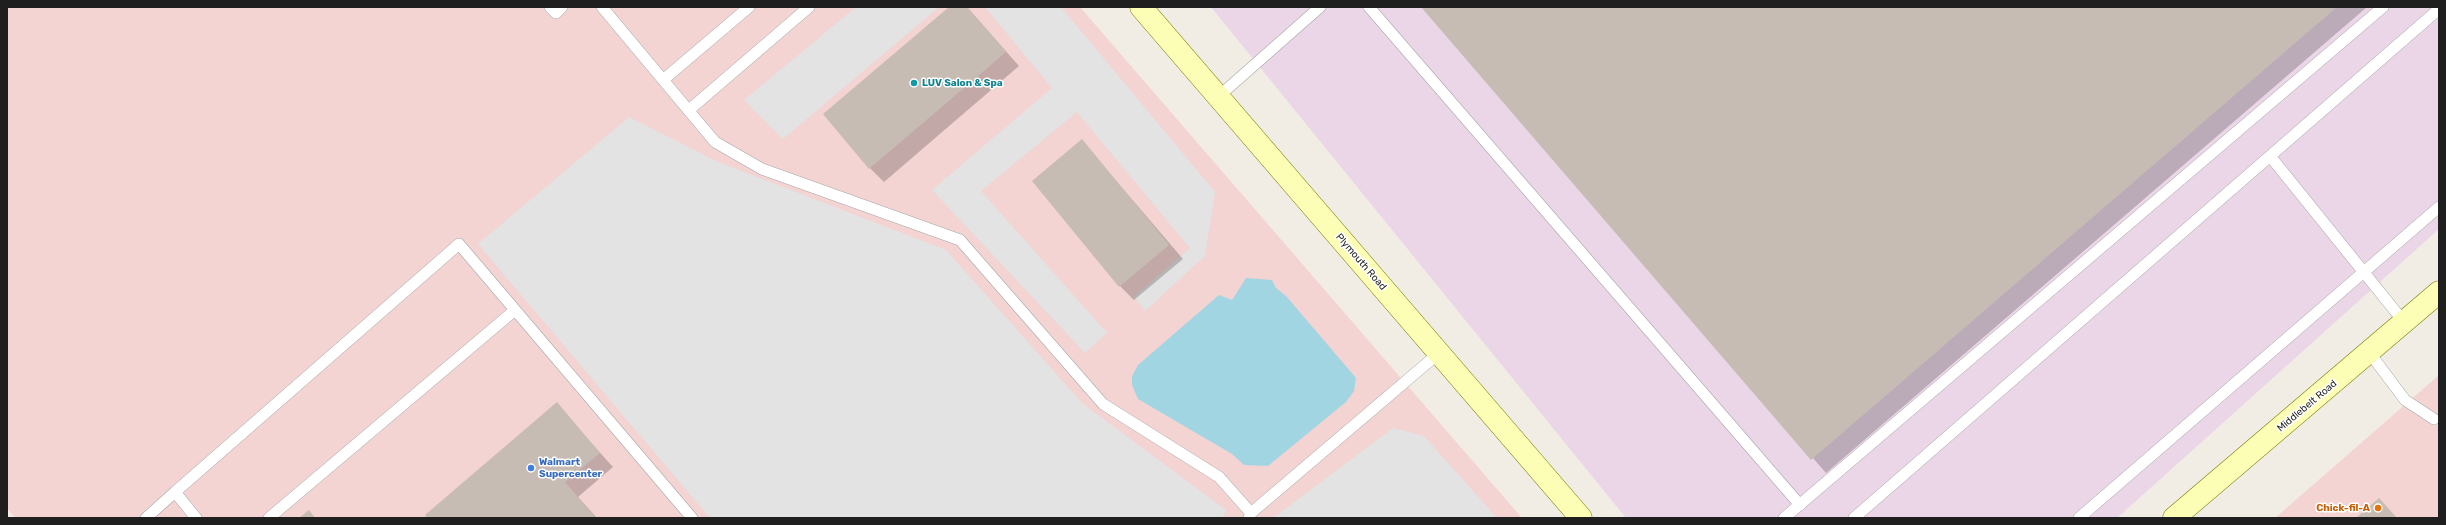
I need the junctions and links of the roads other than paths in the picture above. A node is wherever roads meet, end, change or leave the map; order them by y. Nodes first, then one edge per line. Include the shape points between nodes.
1 (550, 7) edge
2 (562, 7) edge
3 (602, 7) edge
4 (749, 7) edge
5 (808, 7) edge
6 (1141, 7) edge
7 (1320, 7) edge
8 (1369, 7) edge
9 (2383, 7) edge
10 (2439, 9) edge
11 (663, 80) junction
12 (1218, 97) junction
13 (689, 110) junction
14 (2270, 156) junction
15 (2439, 206) edge
16 (2364, 271) junction
17 (2439, 292) edge
18 (515, 310) junction
19 (2404, 322) junction
20 (2369, 352) junction
21 (1439, 353) junction
22 (2434, 419) dead end
23 (176, 492) junction
24 (1800, 505) junction
25 (2185, 514) edge
26 (1250, 516) edge
27 (146, 518) edge
28 (196, 518) edge
29 (269, 518) edge
30 (692, 518) edge
31 (1581, 518) edge
32 (1784, 518) edge
33 (1854, 518) edge
34 (2078, 518) edge

1 - 2 lane via 556,13
3 - 11 lane
4 - 11 lane
5 - 13 lane
6 - 12 main road, Plymouth Road
7 - 12 lane
8 - 24 lane
9 - 24 lane
10 - 14 lane
11 - 13 lane
12 - 21 main road, Plymouth Road
13 - 26 lane via 715,142 762,169 960,240 1103,404 1219,477
14 - 16 lane
14 - 33 lane
15 - 16 lane
16 - 19 lane
16 - 34 lane
17 - 19 main road, Middlebelt Road
18 - 23 lane via 459,244
18 - 29 lane
18 - 30 lane
19 - 20 main road, Middlebelt Road
20 - 22 lane via 2405,400
20 - 25 main road, Middlebelt Road
21 - 26 lane
21 - 31 main road, Plymouth Road
23 - 27 lane
23 - 28 lane
24 - 32 lane

